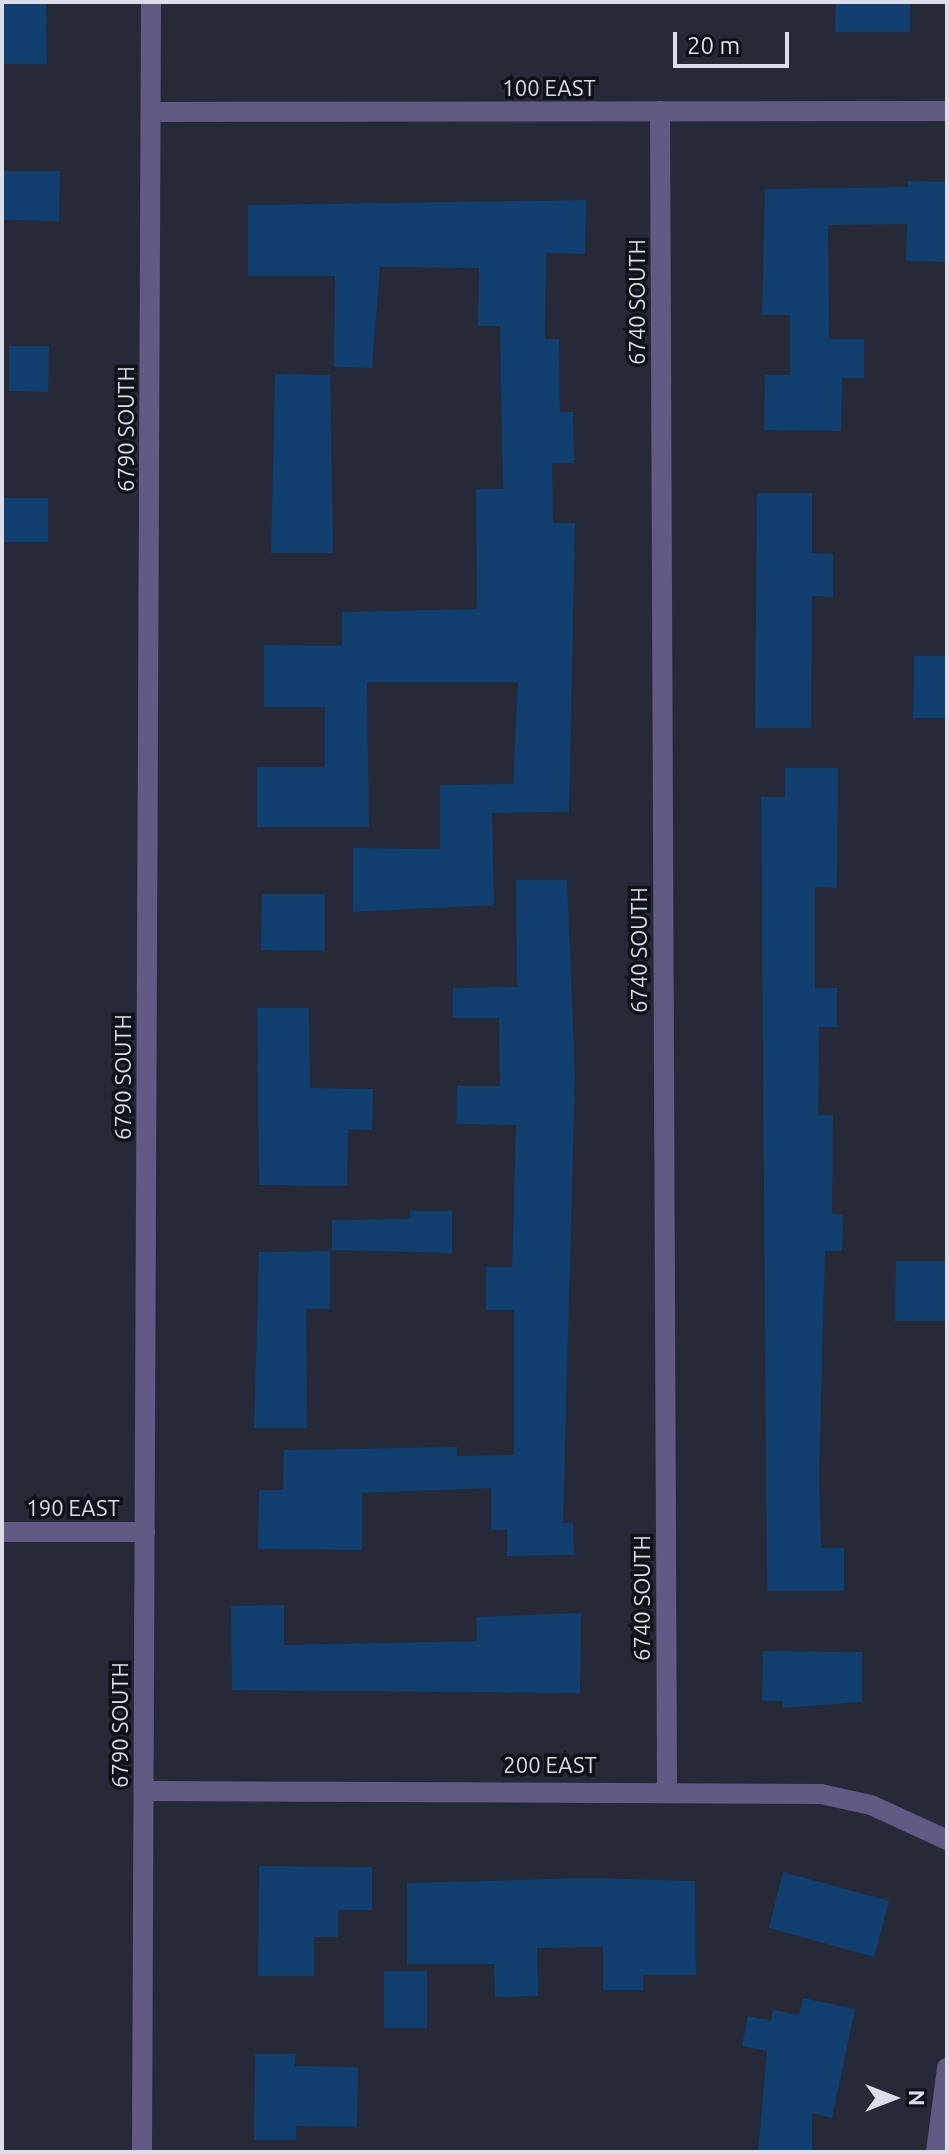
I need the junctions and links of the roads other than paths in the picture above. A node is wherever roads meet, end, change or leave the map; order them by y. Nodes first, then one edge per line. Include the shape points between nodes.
1 (151, 2) edge
2 (660, 111) junction
3 (947, 111) edge
4 (151, 112) junction
5 (2, 1532) edge
6 (145, 1532) junction
7 (667, 1789) junction
8 (144, 1791) junction
9 (947, 1840) edge
10 (947, 2068) edge
11 (142, 2152) edge
12 (936, 2152) edge

1 - 4 street, 6790 SOUTH
2 - 3 street, 100 EAST
2 - 4 street, 100 EAST
2 - 7 street, 6740 SOUTH
4 - 6 street, 6790 SOUTH
5 - 6 street, 190 EAST
6 - 8 street, 6790 SOUTH
7 - 8 street, 200 EAST
7 - 9 street, 200 EAST via 821,1794 871,1805
8 - 11 street, 6790 SOUTH
10 - 12 street

